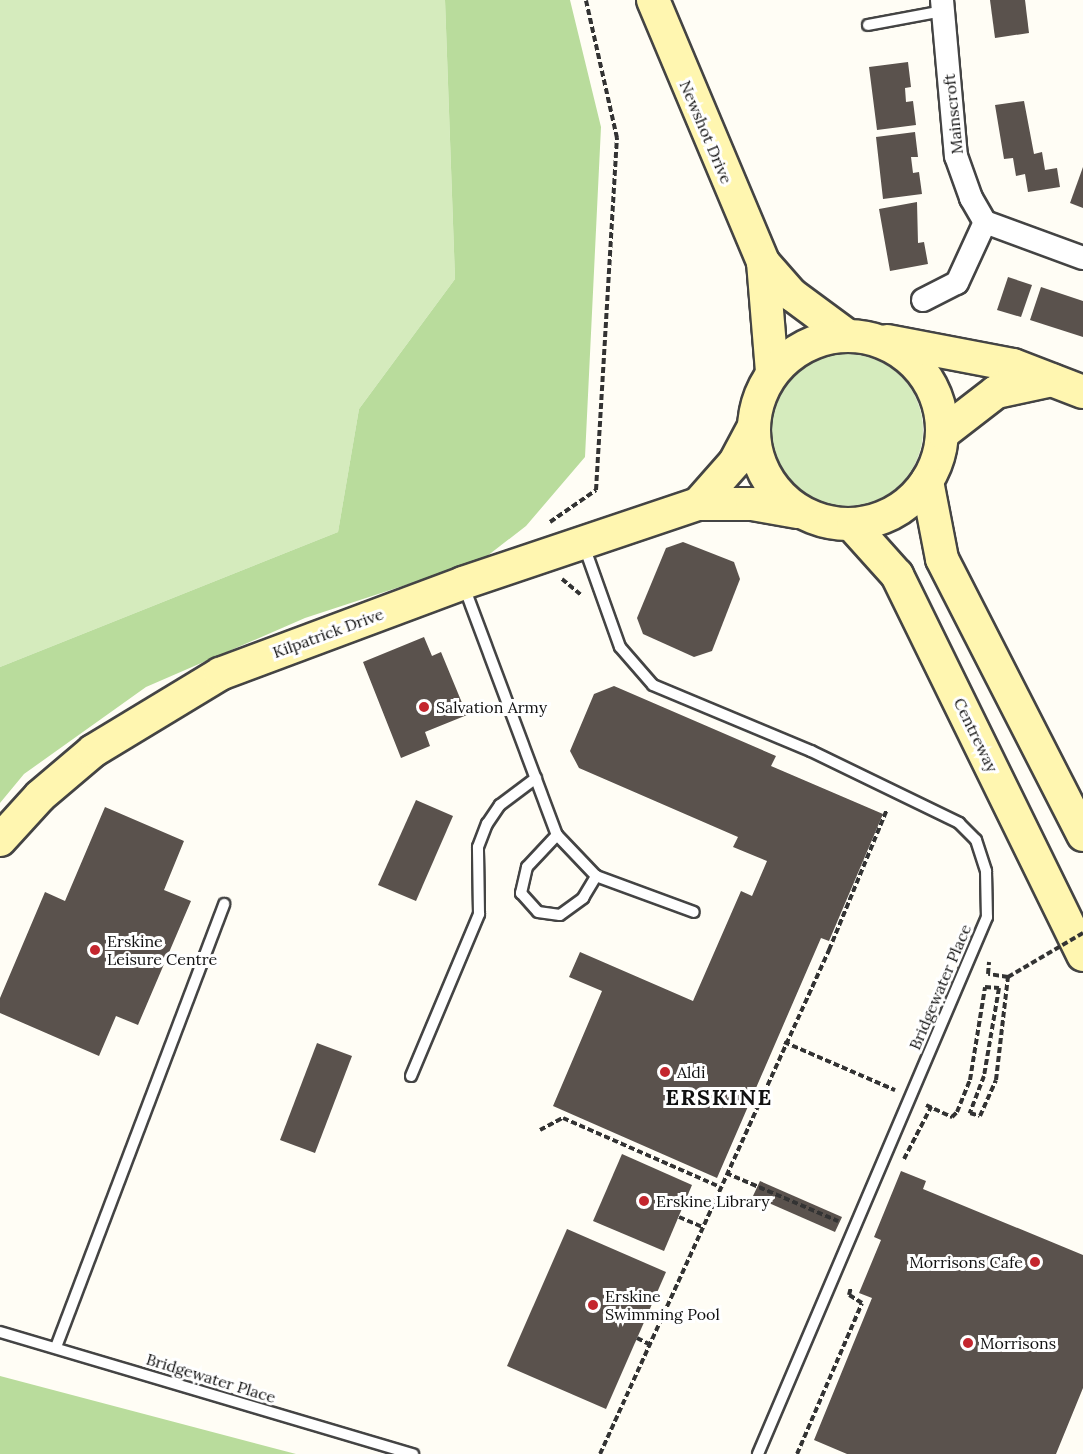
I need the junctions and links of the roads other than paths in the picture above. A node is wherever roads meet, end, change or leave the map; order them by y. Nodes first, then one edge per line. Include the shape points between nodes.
1 (653, 0) edge
2 (942, 5) edge
3 (868, 25) dead end
4 (985, 222) junction
5 (1083, 258) edge
6 (764, 262) junction
7 (923, 300) dead end
8 (845, 334) junction
9 (879, 340) junction
10 (772, 371) junction
11 (1052, 380) junction
12 (1083, 392) edge
13 (753, 428) junction
14 (943, 433) junction
15 (927, 481) junction
16 (698, 504) junction
17 (798, 512) junction
18 (853, 526) junction
19 (583, 543) junction
20 (463, 583) junction
21 (536, 778) junction
22 (557, 835) junction
23 (1083, 835) edge
24 (0, 840) edge
25 (596, 876) junction
26 (224, 904) dead end
27 (694, 912) dead end
28 (1083, 955) edge
29 (411, 1076) dead end
30 (0, 1332) edge
31 (56, 1347) junction
32 (761, 1453) edge
33 (413, 1454) edge

1 - 6 street, Newshot Drive
2 - 3 lane
2 - 4 street, Mainscroft via 956,156
4 - 5 street
4 - 7 street via 957,283
6 - 8 street, Newshot Drive via 791,294
6 - 10 street, Newshot Drive
8 - 9 street
8 - 10 street via 810,342
9 - 11 street via 1013,365
9 - 14 street via 918,367 931,387
10 - 13 street
11 - 12 street
11 - 14 street via 996,392
13 - 16 street, Kilpatrick Drive via 735,462
13 - 17 street via 766,475
14 - 15 street
15 - 18 street via 904,506 880,519
15 - 23 street via 942,559
16 - 17 street, Kilpatrick Drive via 752,504
16 - 19 street, Kilpatrick Drive
17 - 18 street
18 - 28 street, Centreway via 897,575
19 - 20 street, Kilpatrick Drive
19 - 32 lane, Bridgewater Place via 620,647 653,685 864,776 959,823 976,840 986,872 987,916
20 - 21 lane
20 - 24 street, Kilpatrick Drive via 220,674 93,751 40,796
21 - 22 lane
21 - 29 lane via 500,805 487,824 478,847 479,914
22 - 25 lane
22 - 25 lane via 527,867 521,893 538,912 560,915 583,898
25 - 27 lane
26 - 31 lane
30 - 31 lane, Bridgewater Place
31 - 33 lane, Bridgewater Place

